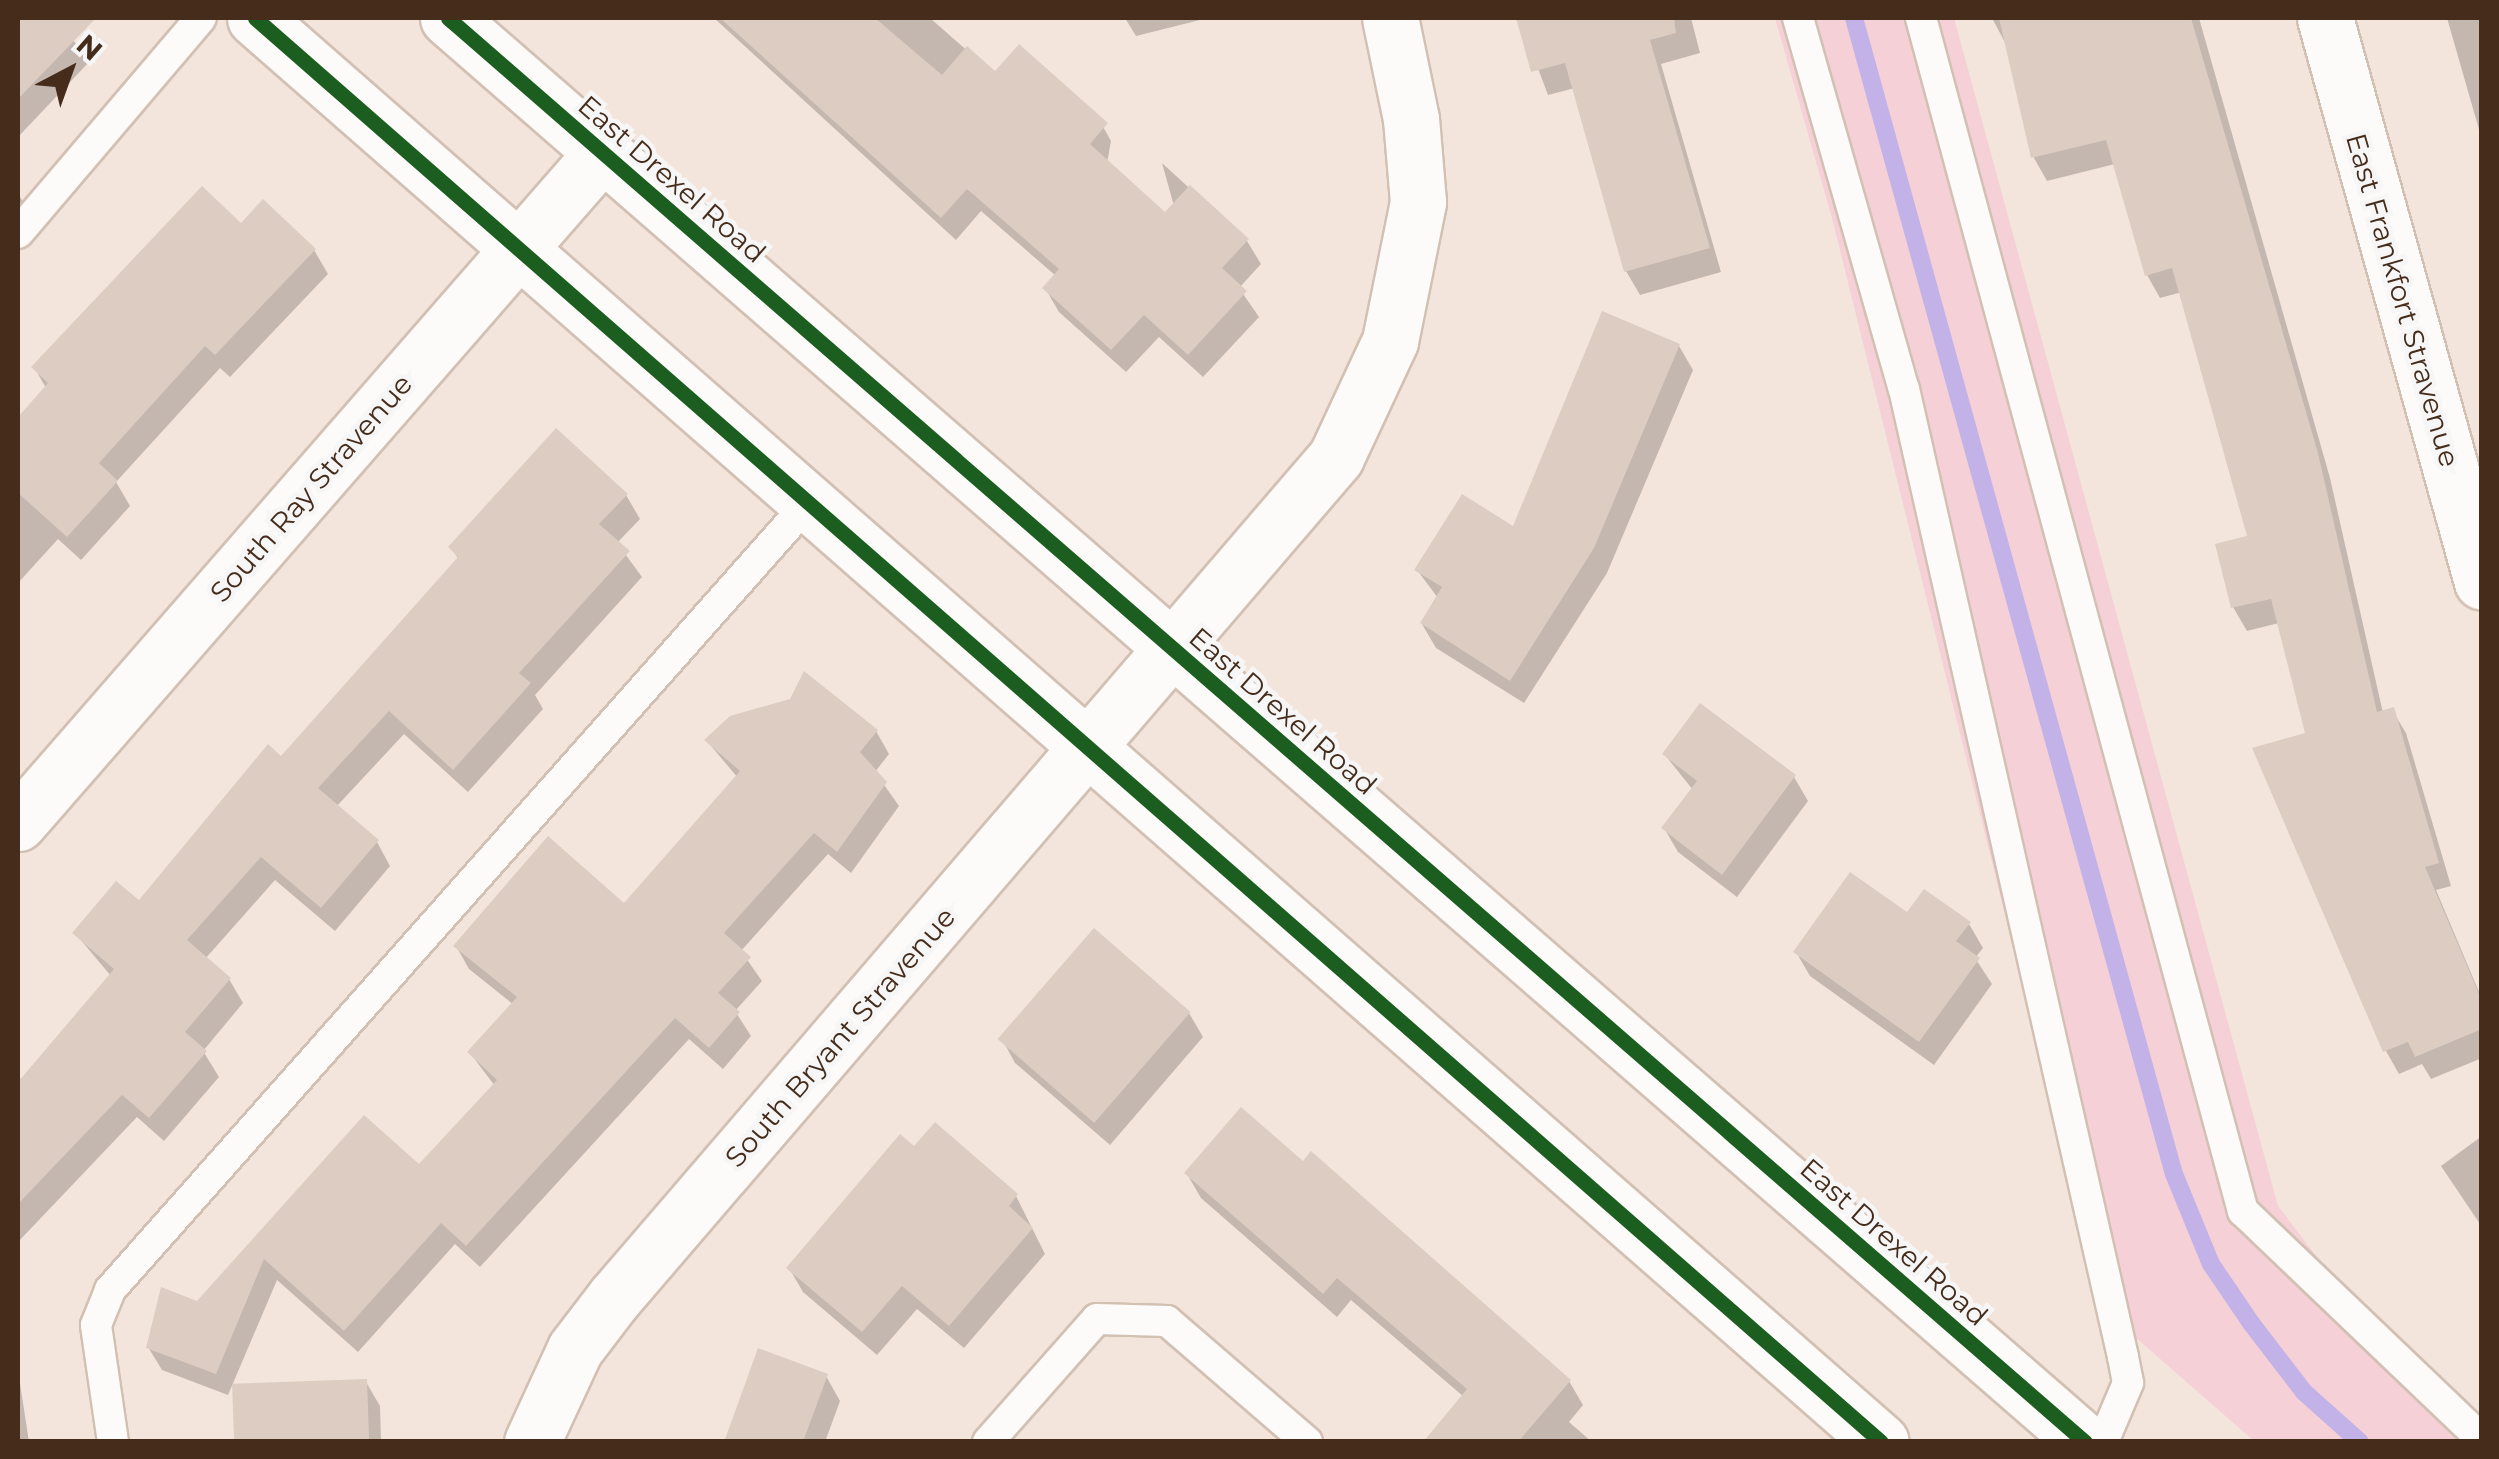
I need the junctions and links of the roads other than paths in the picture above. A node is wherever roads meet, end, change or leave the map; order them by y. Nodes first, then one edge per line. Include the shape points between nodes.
1 (201, 18) edge
2 (254, 18) edge
3 (448, 18) edge
4 (1390, 18) edge
5 (1798, 18) edge
6 (1921, 18) edge
7 (2324, 18) edge
8 (603, 152) junction
9 (18, 233) edge
10 (520, 249) junction
11 (810, 502) junction
12 (2482, 582) edge
13 (1174, 650) junction
14 (1091, 747) junction
15 (18, 823) edge
16 (2482, 1439) edge
17 (112, 1442) edge
18 (532, 1442) edge
19 (988, 1442) edge
20 (1306, 1442) edge
21 (1882, 1442) edge
22 (2085, 1442) edge
23 (2102, 1442) edge

1 - 9 lane
2 - 10 street
3 - 8 street, East Drexel Road
4 - 13 street, South Bryant Stravenue via 1411,119 1418,202 1390,341 1336,457
5 - 23 lane via 1904,389 2128,1383
6 - 16 lane via 2243,1212
7 - 12 street, East Frankfort Stravenue
8 - 10 street, South Ray Stravenue
8 - 13 street, East Drexel Road
10 - 11 street
10 - 15 street, South Ray Stravenue
11 - 14 street
11 - 17 lane via 110,1290 96,1325
13 - 14 street, South Bryant Stravenue
13 - 22 street, East Drexel Road
14 - 18 street, South Bryant Stravenue via 614,1298 575,1349
14 - 21 street
19 - 20 lane via 1097,1318 1167,1321

